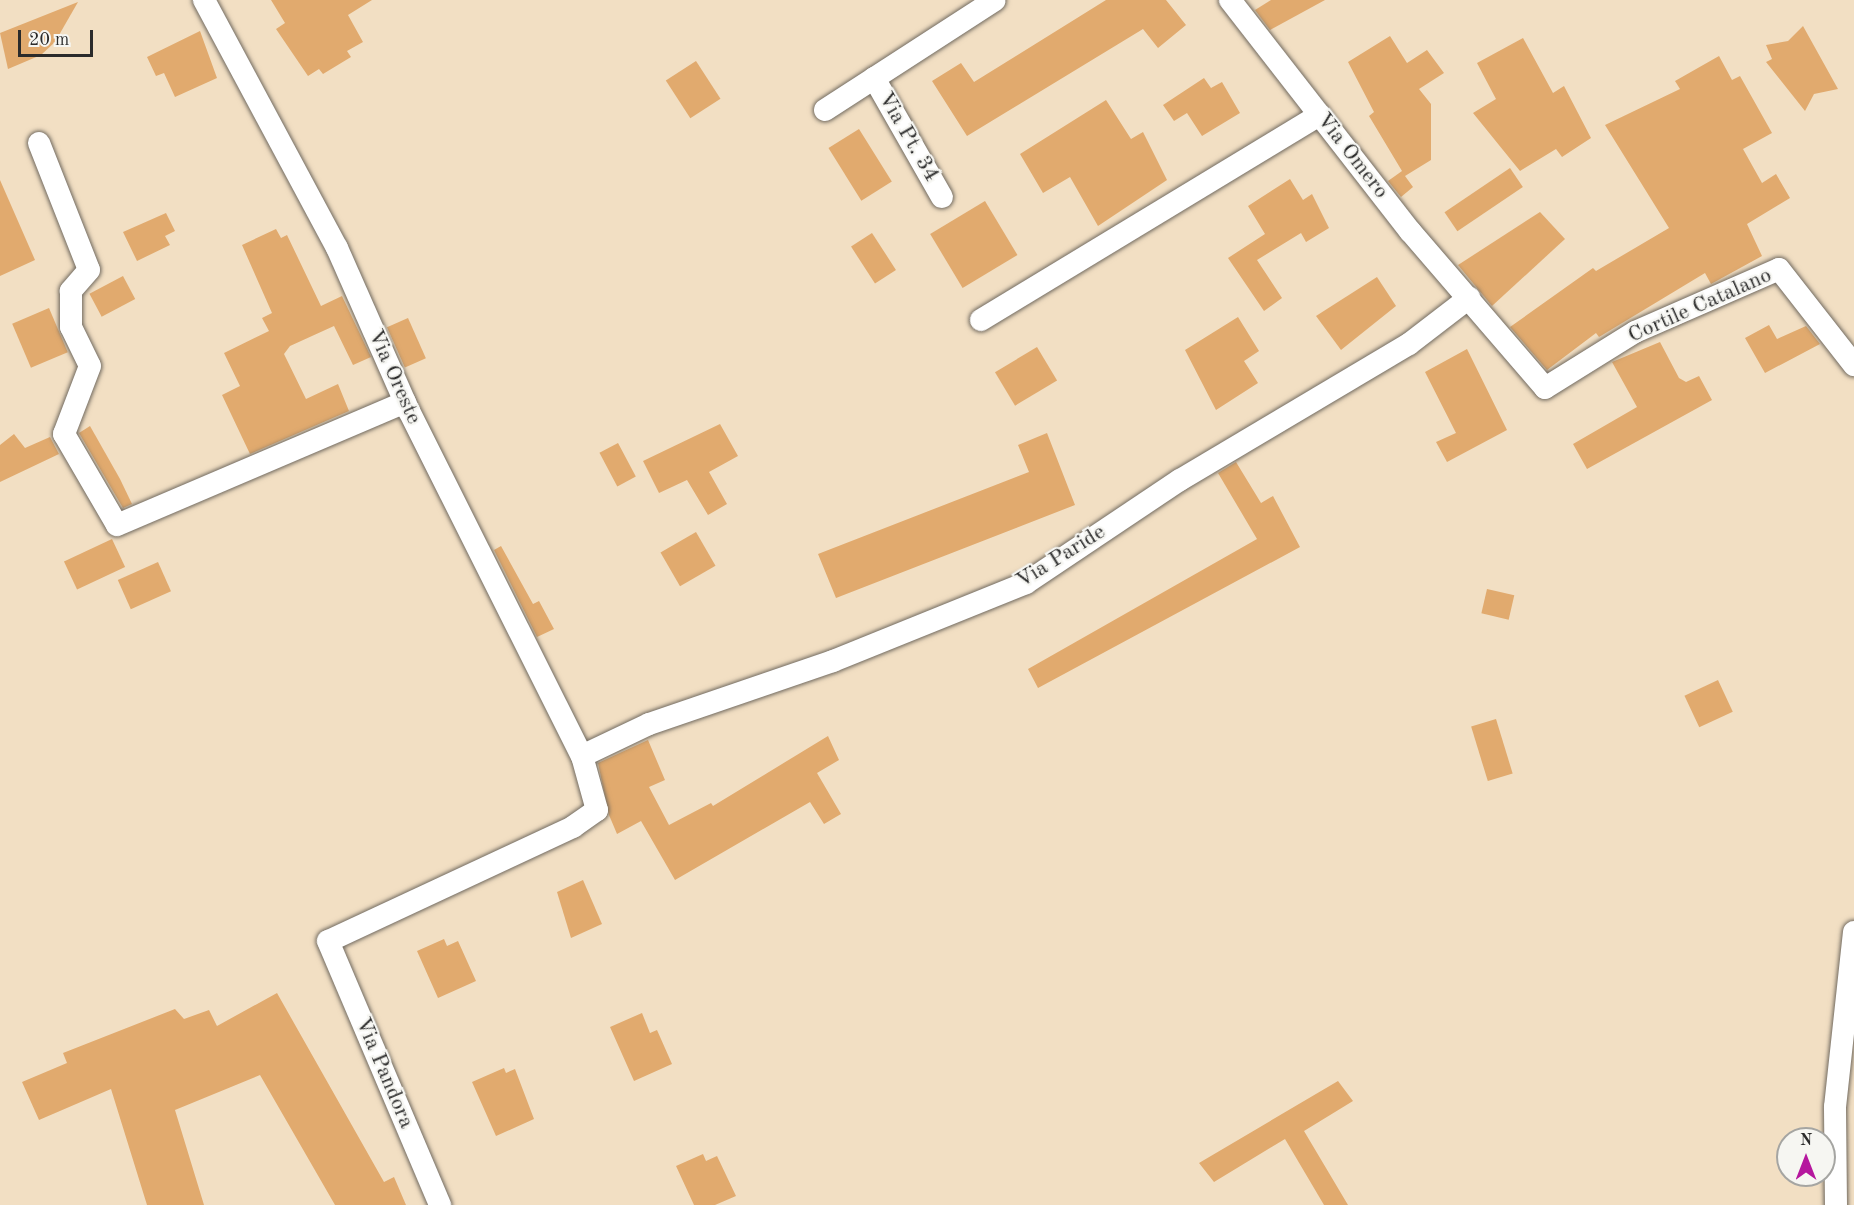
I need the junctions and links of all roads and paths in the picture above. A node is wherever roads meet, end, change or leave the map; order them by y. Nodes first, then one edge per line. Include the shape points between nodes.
1 (204, 0) edge
2 (995, 0) edge
3 (1230, 0) edge
4 (874, 78) junction
5 (825, 110) dead end
6 (1320, 116) junction
7 (39, 143) dead end
8 (942, 197) dead end
9 (1474, 304) junction
10 (981, 320) dead end
11 (1854, 365) edge
12 (405, 402) junction
13 (582, 756) junction
14 (1854, 932) edge
15 (328, 941) joint
16 (440, 1205) edge
17 (1836, 1205) edge

1 - 12 street, Via Oreste via 337,248
2 - 4 street, Via Pt. 34
3 - 6 street, Via Omero
4 - 5 street, Via Pt. 34
4 - 8 street, Via Pt. 34
6 - 9 street, Via Omero
6 - 10 street
7 - 12 street via 89,270 71,291 71,327 90,366 64,434 117,525
9 - 11 street, Cortile Catalano via 1545,388 1635,332 1779,269
9 - 13 street, Via Paride via 1180,480 1026,583 833,662 649,724
12 - 13 street, Via Oreste
13 - 15 street, Via Oreste via 597,810
14 - 17 street via 1835,1107
15 - 16 street, Via Pandora

